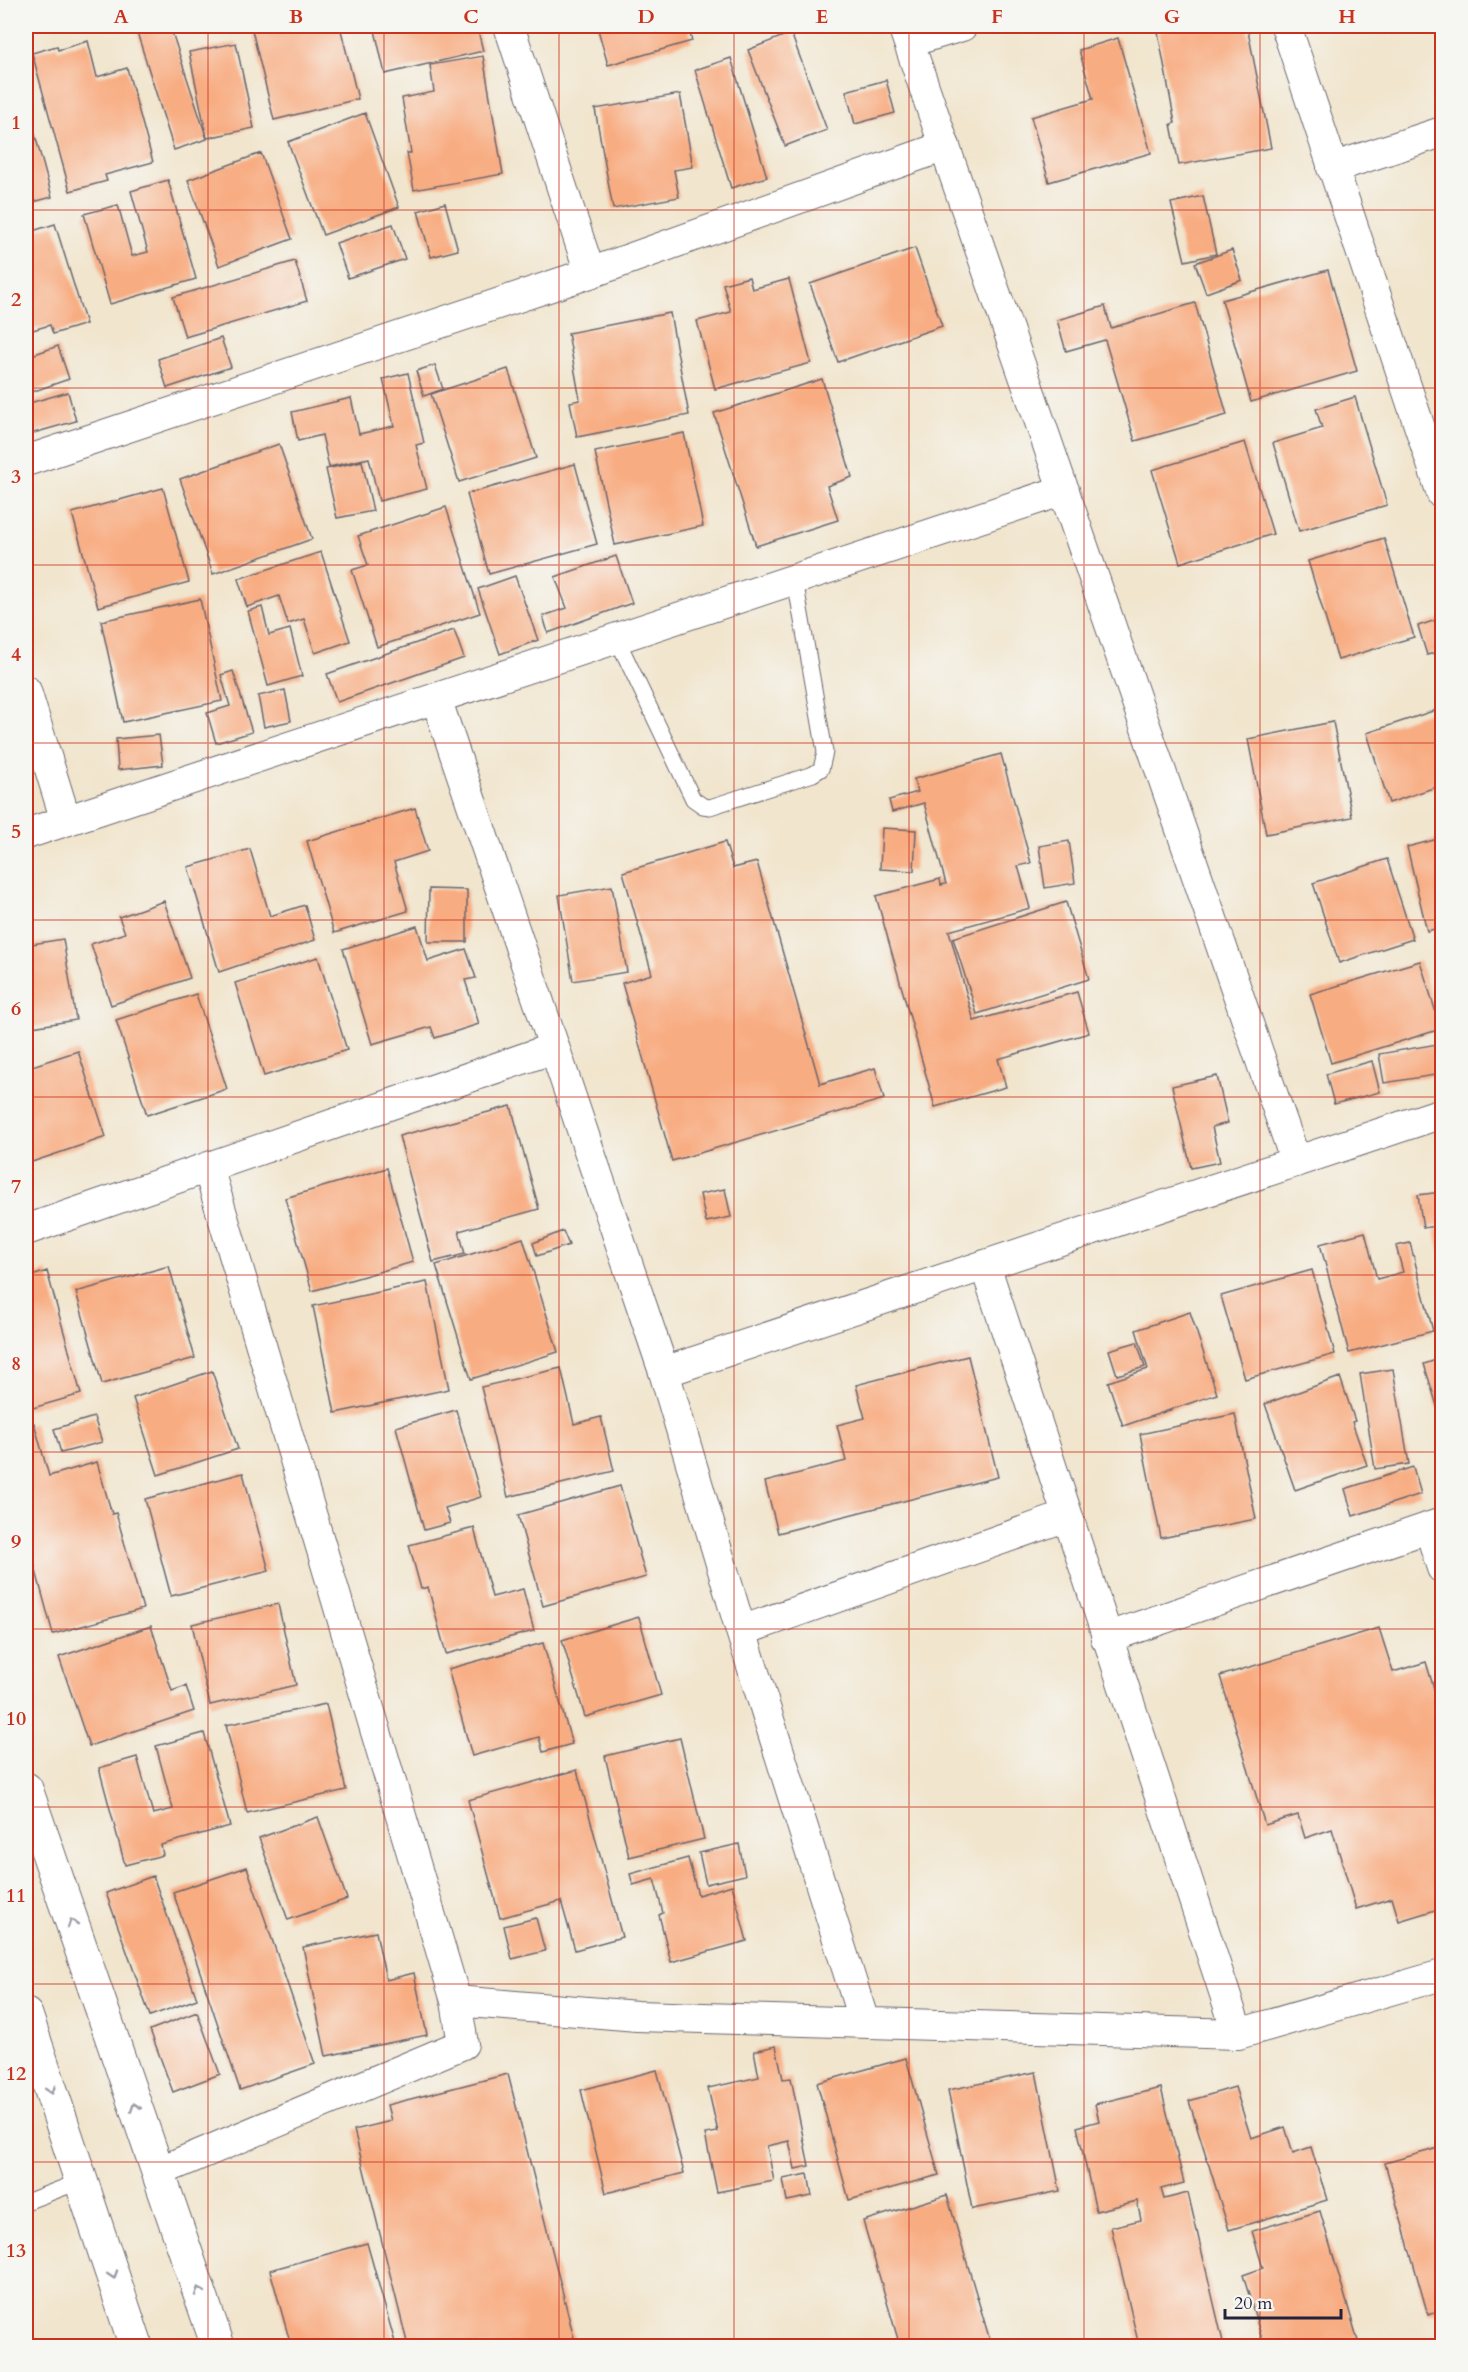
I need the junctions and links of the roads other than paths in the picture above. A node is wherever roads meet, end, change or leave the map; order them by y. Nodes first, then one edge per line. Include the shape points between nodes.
1 (509, 26) edge
2 (962, 26) edge
3 (1286, 26) edge
4 (906, 34) edge
5 (1443, 132) edge
6 (945, 146) junction
7 (1332, 168) junction
8 (590, 273) junction
9 (26, 461) edge
10 (1064, 490) junction
11 (1443, 494) edge
12 (795, 580) junction
13 (617, 639) junction
14 (26, 691) edge
15 (436, 698) junction
16 (66, 821) junction
17 (26, 834) edge
18 (554, 1048) junction
19 (1443, 1113) edge
20 (1296, 1162) junction
21 (208, 1167) junction
22 (26, 1230) edge
23 (985, 1265) junction
24 (664, 1372) junction
25 (1067, 1516) junction
26 (1436, 1525) edge
27 (1443, 1568) edge
28 (741, 1631) junction
29 (1107, 1638) junction
30 (26, 1789) edge
31 (1443, 1975) edge
32 (456, 2001) junction
33 (26, 2014) edge
34 (864, 2022) junction
35 (1238, 2034) junction
36 (158, 2172) junction
37 (81, 2181) junction
38 (26, 2202) edge
39 (136, 2346) edge
40 (218, 2346) edge

1 - 8 street
2 - 4 street
3 - 7 street
4 - 6 street
5 - 7 street
6 - 8 street
6 - 10 street
7 - 11 street
8 - 9 street
10 - 12 street
10 - 20 street
12 - 13 street
12 - 13 lane via 825,752 821,769 803,777 710,807 698,803
13 - 15 street
14 - 16 street
15 - 16 street
15 - 18 street
16 - 17 street
18 - 21 street
18 - 24 street
19 - 20 street
20 - 23 street
21 - 22 street
21 - 32 street
23 - 24 street
23 - 25 street
24 - 28 street
25 - 28 street
25 - 29 street
26 - 27 street
26 - 29 street
28 - 34 street
29 - 35 street
36 -> 30 main road
31 - 35 street
32 - 34 street via 637,2016
32 - 36 street via 463,2044
33 -> 37 main road
34 - 35 street
40 -> 36 main road
37 - 38 lane
37 -> 39 main road

